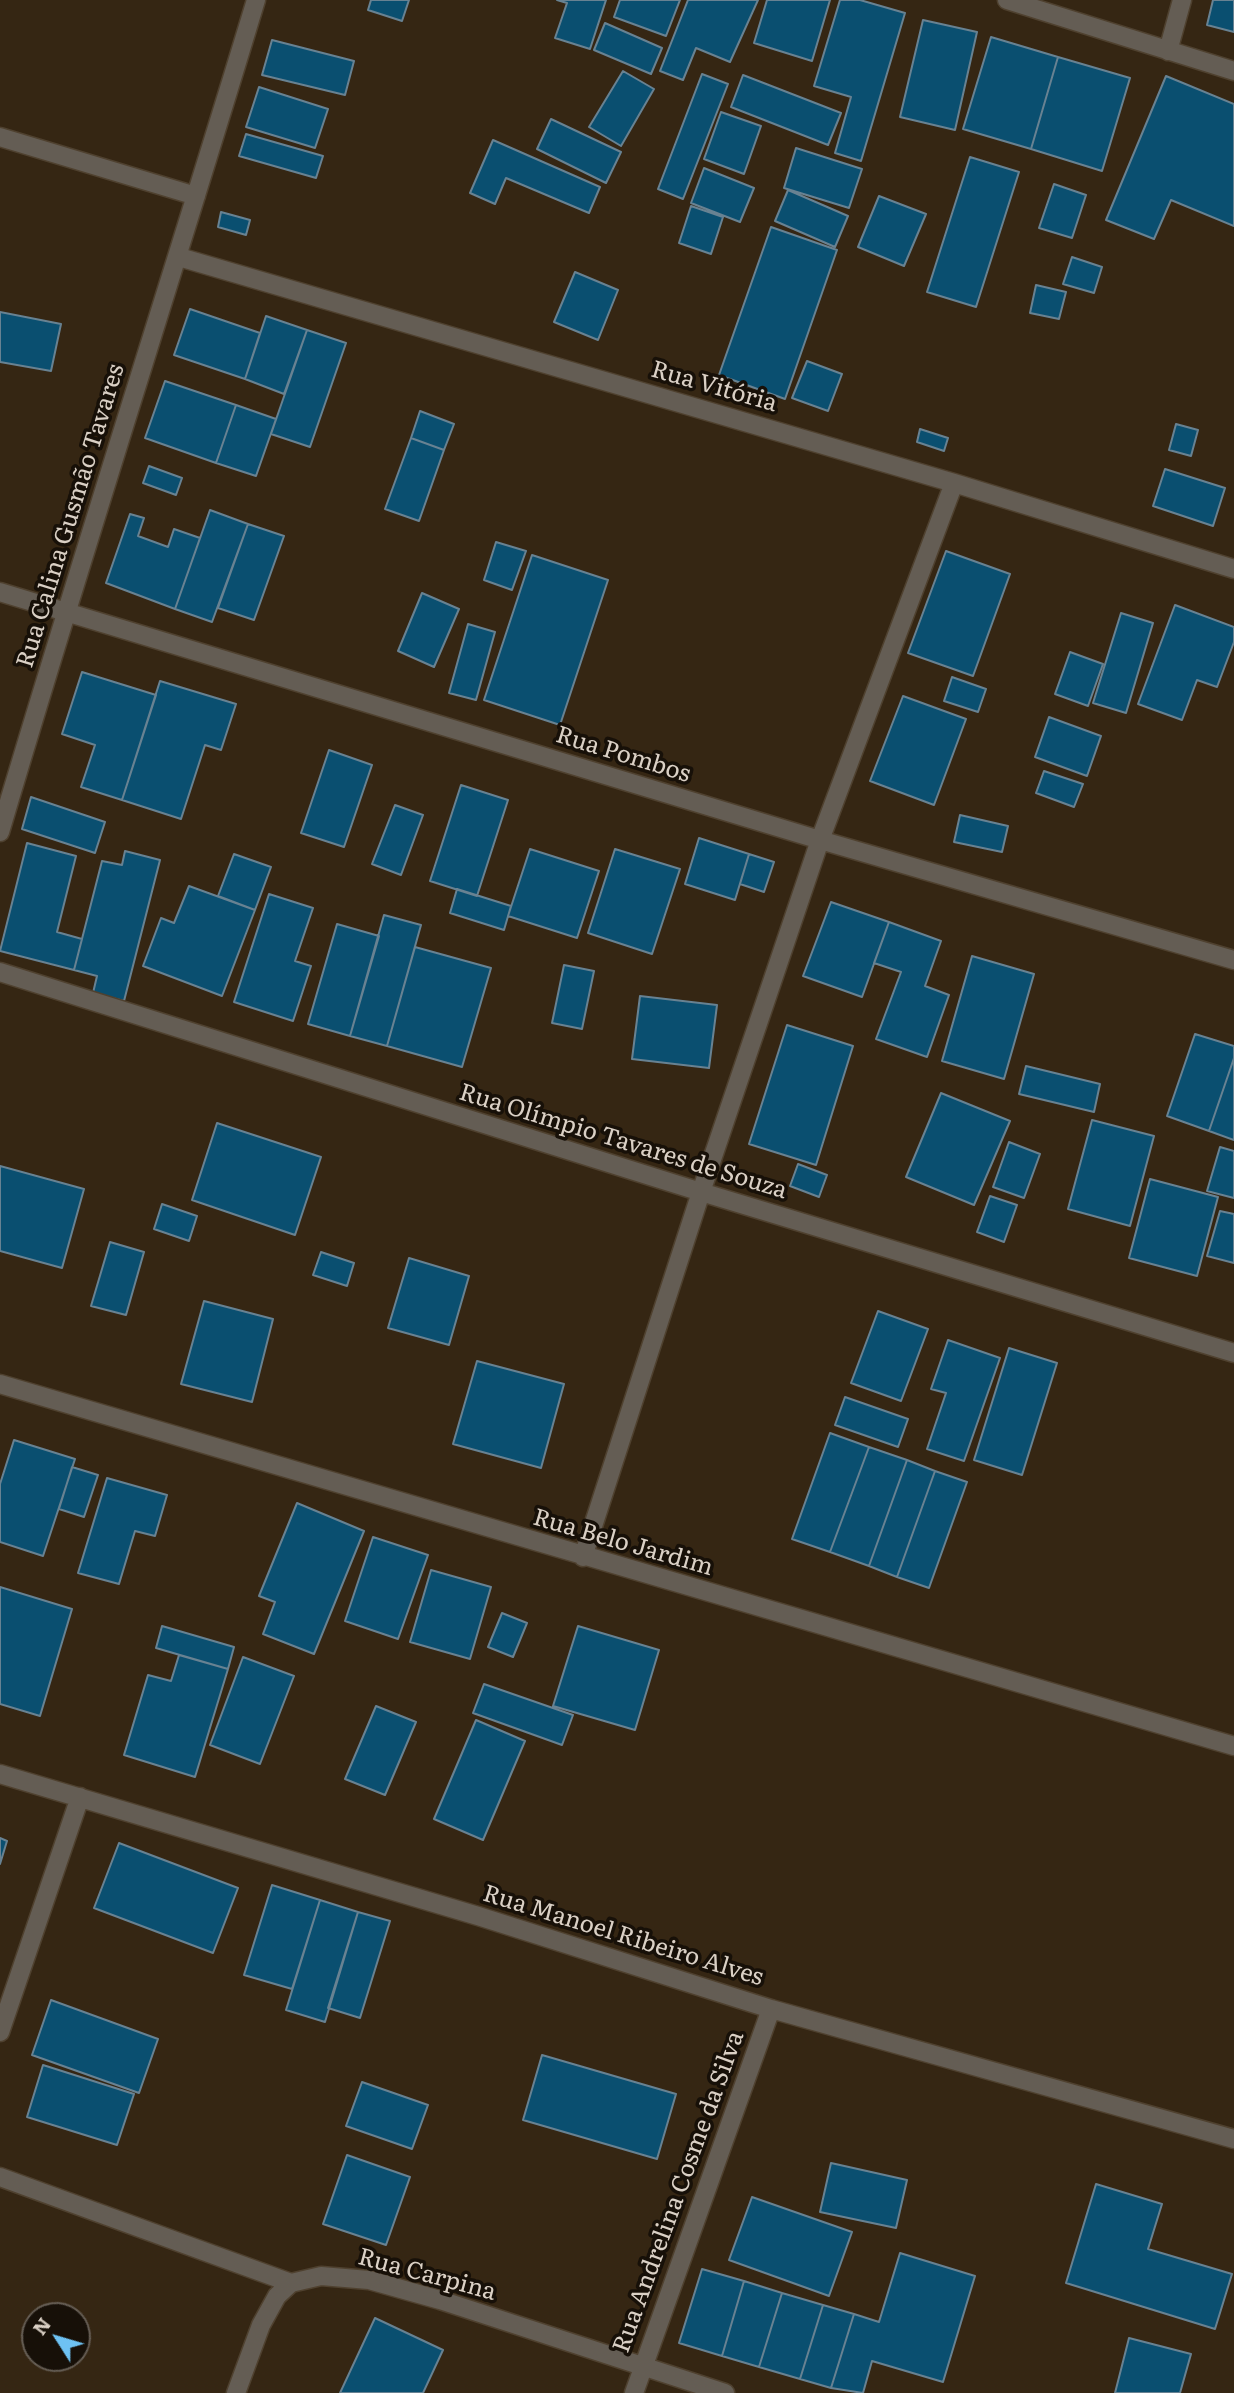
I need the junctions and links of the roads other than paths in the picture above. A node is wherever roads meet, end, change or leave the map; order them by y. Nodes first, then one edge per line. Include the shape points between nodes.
1 (256, 0) edge
2 (1007, 0) edge
3 (1182, 0) edge
4 (1168, 51) junction
5 (1234, 71) edge
6 (0, 137) edge
7 (196, 196) junction
8 (179, 257) junction
9 (954, 483) junction
10 (1234, 569) edge
11 (0, 592) edge
12 (65, 612) junction
13 (0, 832) edge
14 (820, 840) junction
15 (1234, 960) edge
16 (0, 972) edge
17 (701, 1192) junction
18 (1234, 1353) edge
19 (0, 1384) edge
20 (583, 1557) junction
21 (1234, 1746) edge
22 (0, 1774) edge
23 (80, 1797) junction
24 (771, 2008) junction
25 (0, 2032) edge
26 (1234, 2139) edge
27 (0, 2177) edge
28 (291, 2283) junction
29 (642, 2367) junction
30 (236, 2393) edge
31 (634, 2393) edge
32 (724, 2393) edge

1 - 7 street, Rua Calina Gusmão Tavares
2 - 4 street
3 - 4 street
4 - 5 street
6 - 7 street
7 - 8 street, Rua Calina Gusmão Tavares
8 - 9 street, Rua Vitória
8 - 12 street, Rua Calina Gusmão Tavares
9 - 10 street, Rua Vitória
9 - 14 street
11 - 12 street, Rua Pombos
12 - 13 street, Rua Calina Gusmão Tavares
12 - 14 street, Rua Pombos
14 - 15 street, Rua Pombos
14 - 17 street
16 - 17 street, Rua Olímpio Tavares de Souza
17 - 18 street, Rua Olímpio Tavares de Souza
17 - 20 street
19 - 20 street, Rua Belo Jardim
20 - 21 street, Rua Belo Jardim
22 - 23 street, Rua Manoel Ribeiro Alves
23 - 24 street, Rua Manoel Ribeiro Alves
23 - 25 street
24 - 26 street, Rua Manoel Ribeiro Alves
24 - 29 street, Rua Andrelina Cosme da Silva
27 - 28 street
28 - 29 street, Rua Carpina via 321,2276 369,2280
28 - 30 street via 270,2307
29 - 31 street, Rua Andrelina Cosme da Silva
29 - 32 street, Rua Carpina

